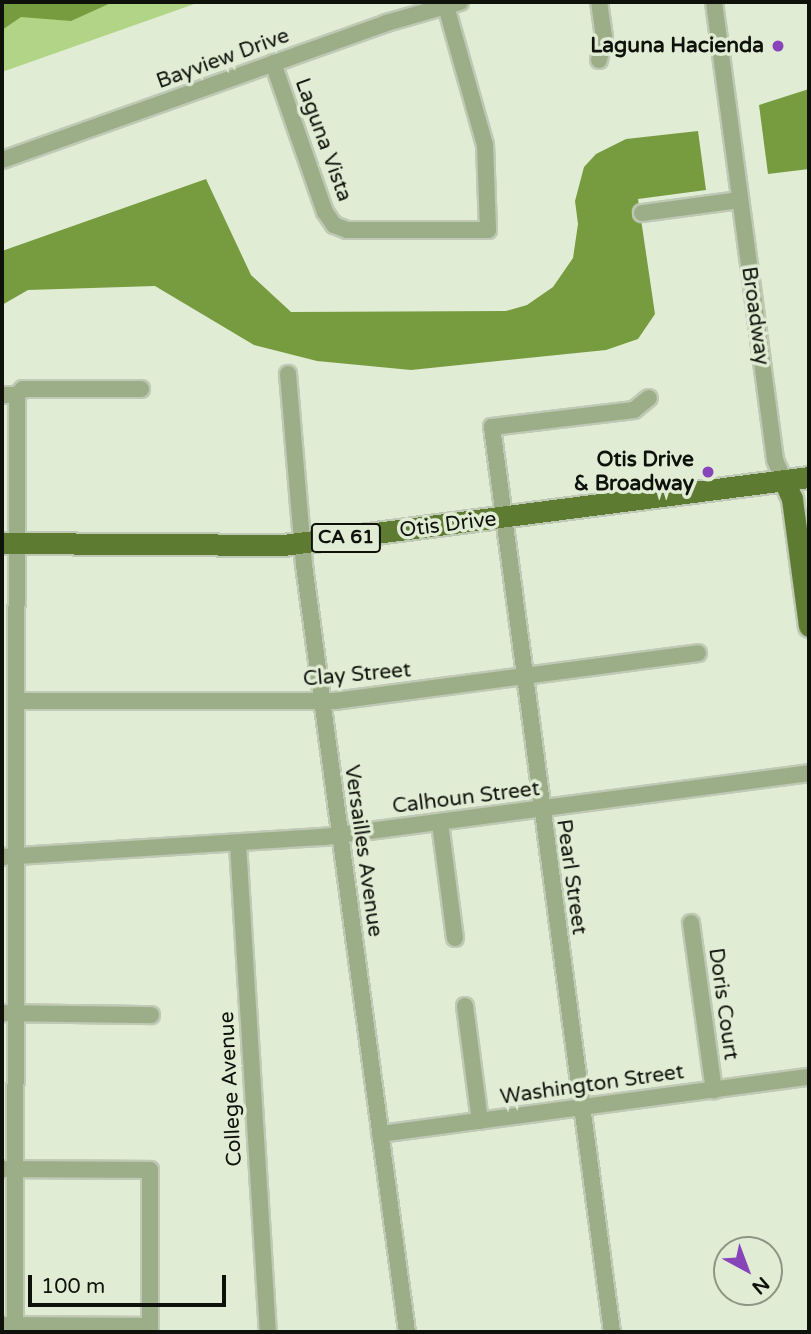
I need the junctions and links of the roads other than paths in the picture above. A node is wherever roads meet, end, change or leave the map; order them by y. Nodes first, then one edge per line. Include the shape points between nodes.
1 (599, 2) edge
2 (714, 2) edge
3 (453, 4) edge
4 (599, 60) dead end
5 (273, 63) junction
6 (2, 160) edge
7 (739, 200) junction
8 (642, 213) dead end
9 (288, 374) dead end
10 (141, 389) dead end
11 (9, 395) edge
12 (649, 398) dead end
13 (809, 477) edge
14 (784, 480) junction
15 (502, 517) junction
16 (301, 543) junction
17 (10, 544) edge
18 (809, 626) edge
19 (698, 653) dead end
20 (523, 676) junction
21 (19, 701) junction
22 (322, 702) junction
23 (809, 773) edge
24 (541, 810) junction
25 (440, 823) junction
26 (339, 836) junction
27 (238, 844) junction
28 (10, 857) edge
29 (691, 923) dead end
30 (455, 938) dead end
31 (465, 1006) dead end
32 (9, 1013) edge
33 (151, 1015) dead end
34 (809, 1077) edge
35 (714, 1090) junction
36 (581, 1107) junction
37 (480, 1121) junction
38 (380, 1134) junction
39 (9, 1169) edge
40 (11, 1328) edge
41 (150, 1329) edge
42 (268, 1332) edge
43 (407, 1332) edge
44 (612, 1332) edge

1 - 4 street via 604,37
2 - 7 street, Broadway
3 - 5 street, Bayview Drive
3 - 5 street, Laguna Vista via 485,145 488,230 347,230 334,225 325,212
5 - 6 street, Bayview Drive
7 - 8 street
7 - 14 street, Broadway via 775,460
9 - 16 street, Versailles Avenue
10 - 11 street via 23,389
11 - 17 street
12 - 15 street, Pearl Street via 634,410 492,426
13 - 14 main road, Otis Drive
14 - 15 main road, Otis Drive / CA 61
14 - 18 main road, Broadway via 792,499
15 - 16 main road, Otis Drive / CA 61
15 - 20 street, Pearl Street
16 - 17 main road, Otis Drive / CA 61
16 - 22 street, Versailles Avenue
17 - 21 street
19 - 20 street, Clay Street
20 - 22 street, Clay Street
20 - 24 street, Pearl Street
21 - 22 street, Clay Street
21 - 28 street
22 - 26 street, Versailles Avenue
23 - 24 street, Calhoun Street
24 - 25 street, Calhoun Street
24 - 36 street, Pearl Street
25 - 26 street, Calhoun Street
25 - 30 street
26 - 27 street, Calhoun Street
26 - 38 street, Versailles Avenue
27 - 28 street, Calhoun Street
27 - 42 street, College Avenue
28 - 32 street
29 - 35 street, Doris Court
31 - 37 street
32 - 33 street
32 - 39 street
34 - 35 street, Washington Street
35 - 36 street, Washington Street
36 - 37 street, Washington Street
36 - 44 street, Pearl Street
37 - 38 street, Washington Street
38 - 43 street, Versailles Avenue
39 - 40 street
39 - 41 street via 150,1170
40 - 41 street

